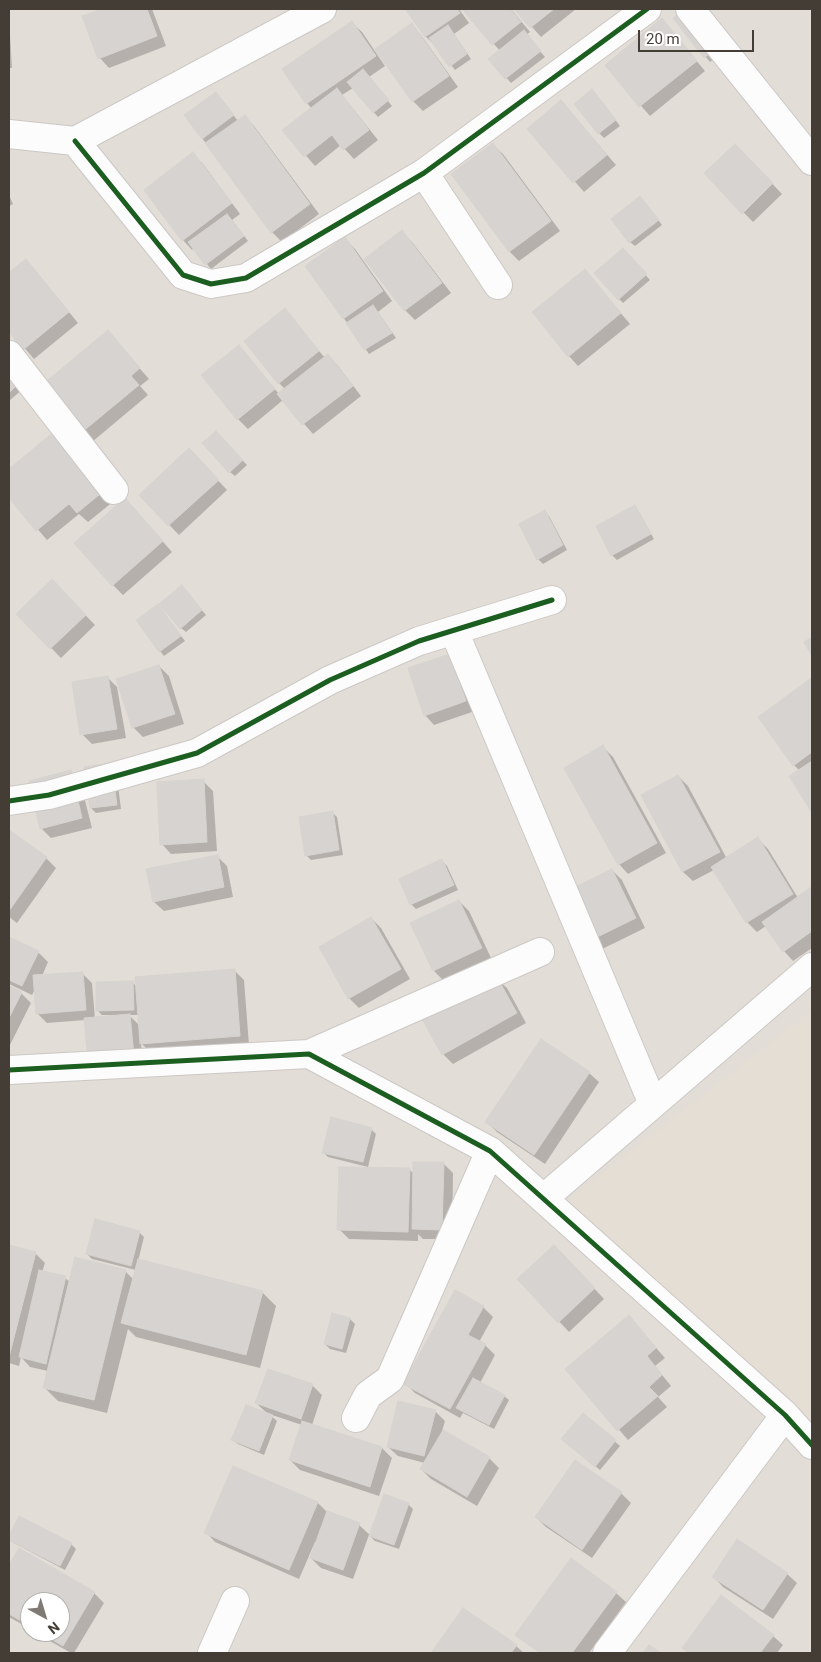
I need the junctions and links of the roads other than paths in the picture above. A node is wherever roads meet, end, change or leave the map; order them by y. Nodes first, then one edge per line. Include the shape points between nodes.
1 (322, 9) edge
2 (648, 9) edge
3 (690, 9) edge
4 (9, 134) edge
5 (75, 141) junction
6 (812, 161) edge
7 (424, 173) junction
8 (498, 285) dead end
9 (9, 355) edge
10 (114, 490) dead end
11 (552, 600) dead end
12 (454, 631) junction
13 (9, 801) edge
14 (540, 952) dead end
15 (812, 967) edge
16 (309, 1054) junction
17 (9, 1070) edge
18 (653, 1104) junction
19 (490, 1151) junction
20 (544, 1198) junction
21 (784, 1414) junction
22 (356, 1418) dead end
23 (812, 1445) edge
24 (235, 1601) dead end
25 (212, 1653) edge
26 (607, 1653) edge

1 - 5 street
2 - 7 street
3 - 6 street
4 - 5 street
5 - 7 street via 183,276 211,284 246,278
7 - 8 street
9 - 10 street
11 - 12 street
12 - 13 street via 419,641 330,680 197,753 49,795
12 - 18 street
14 - 16 street
15 - 18 street
16 - 17 street
16 - 19 street
18 - 20 street
19 - 20 street
19 - 22 street via 390,1380 368,1394
20 - 21 street
21 - 23 street
21 - 26 street
24 - 25 street

